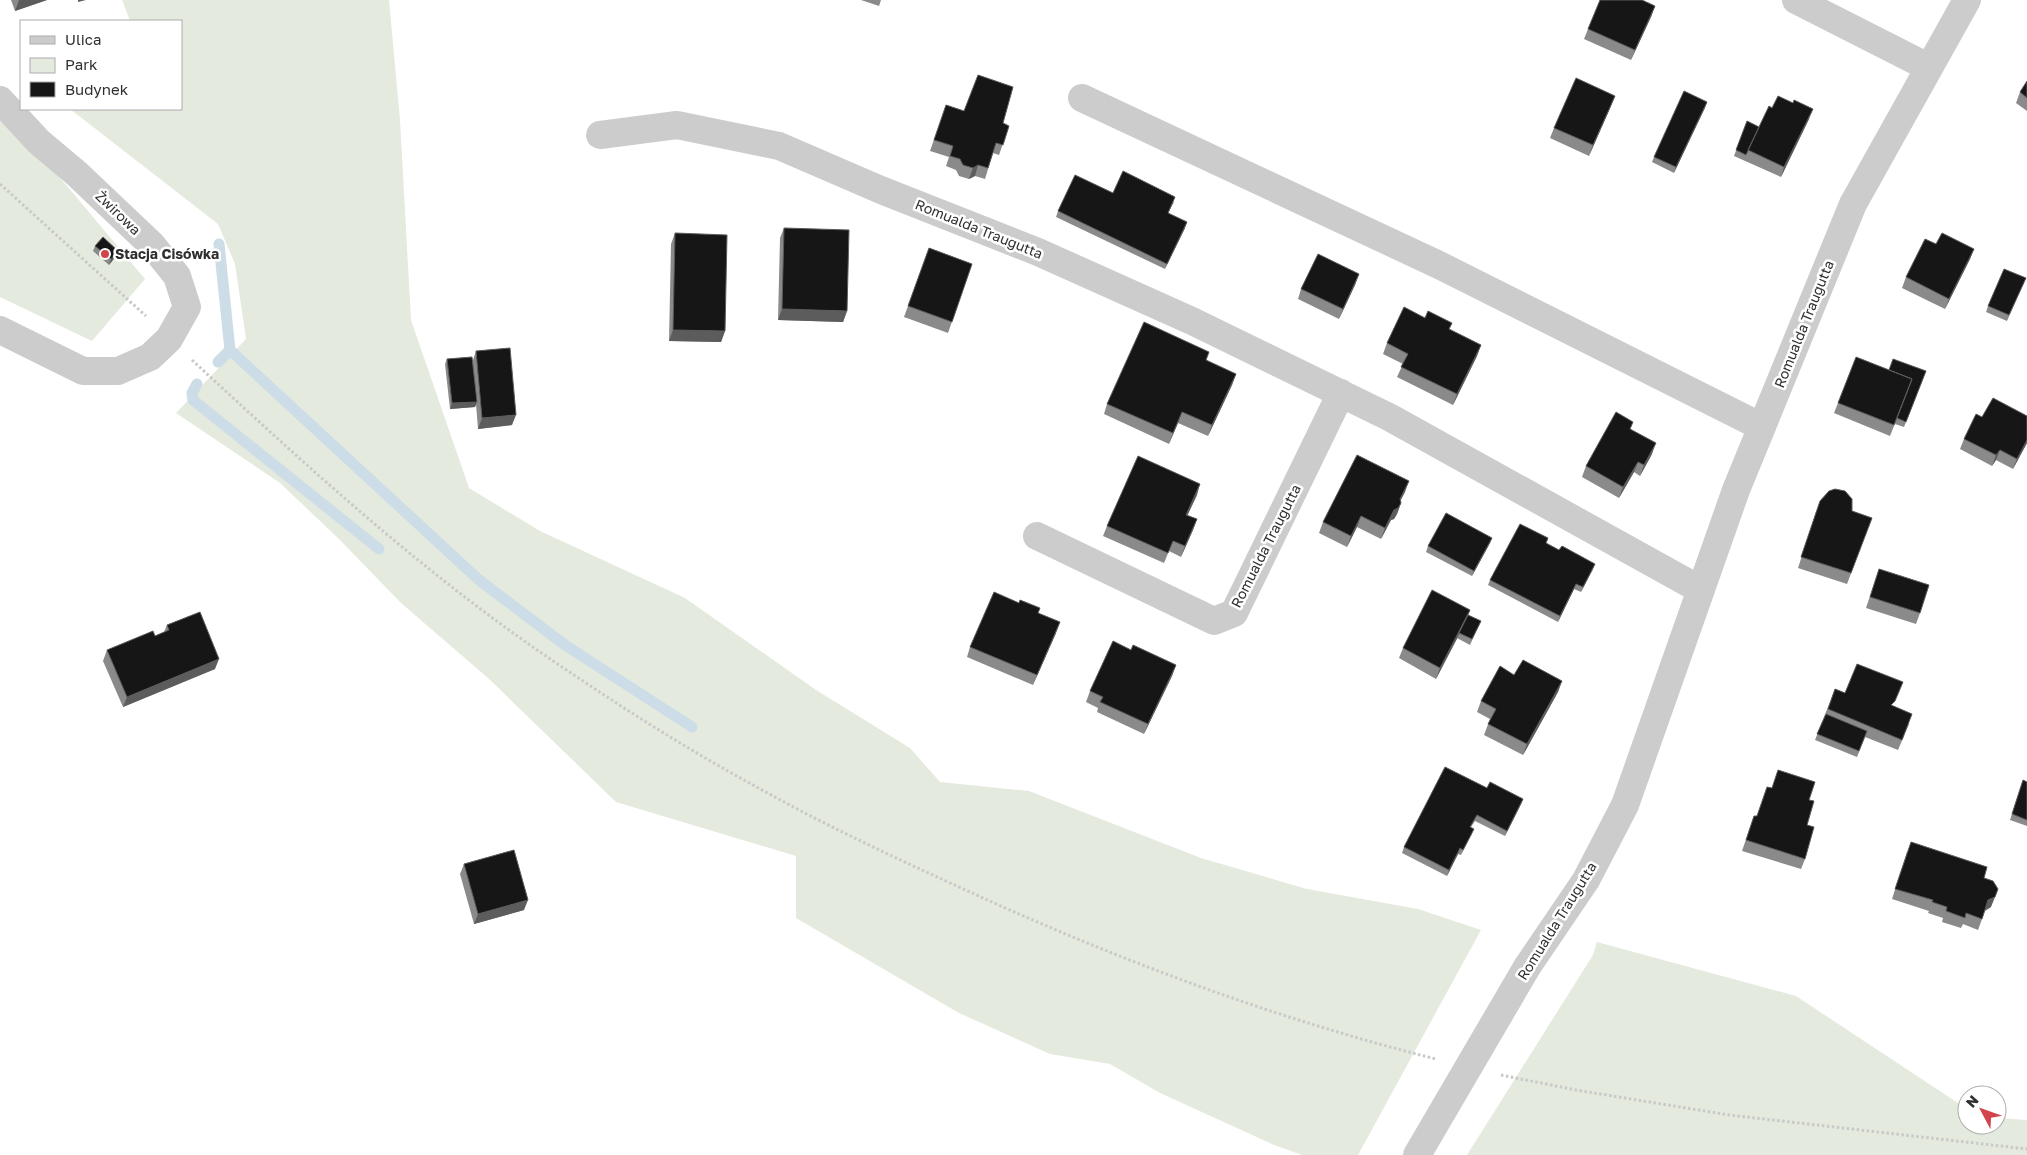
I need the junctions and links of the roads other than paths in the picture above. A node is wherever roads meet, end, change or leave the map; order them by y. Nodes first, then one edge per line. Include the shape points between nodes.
1 (1796, 0) edge
2 (1966, 0) edge
3 (1928, 67) junction
4 (1082, 98) dead end
5 (0, 100) edge
6 (600, 135) dead end
7 (0, 330) edge
8 (1341, 393) junction
9 (1762, 428) junction
10 (1037, 536) dead end
11 (1701, 590) junction
12 (1417, 1155) edge

1 - 3 street
2 - 3 street, Romualda Traugutta
3 - 9 street, Romualda Traugutta via 1853,204
4 - 9 street via 1439,265
5 - 7 street, Żwirowa via 39,142 152,245 177,276 188,307 169,339 150,356 118,371 83,371
6 - 8 street, Romualda Traugutta via 677,125 779,146 1038,252
8 - 10 street, Romualda Traugutta via 1234,613 1214,621
8 - 11 street, Romualda Traugutta via 1389,416
9 - 11 street, Romualda Traugutta
11 - 12 street, Romualda Traugutta, bridge via 1625,805 1586,880 1527,967

